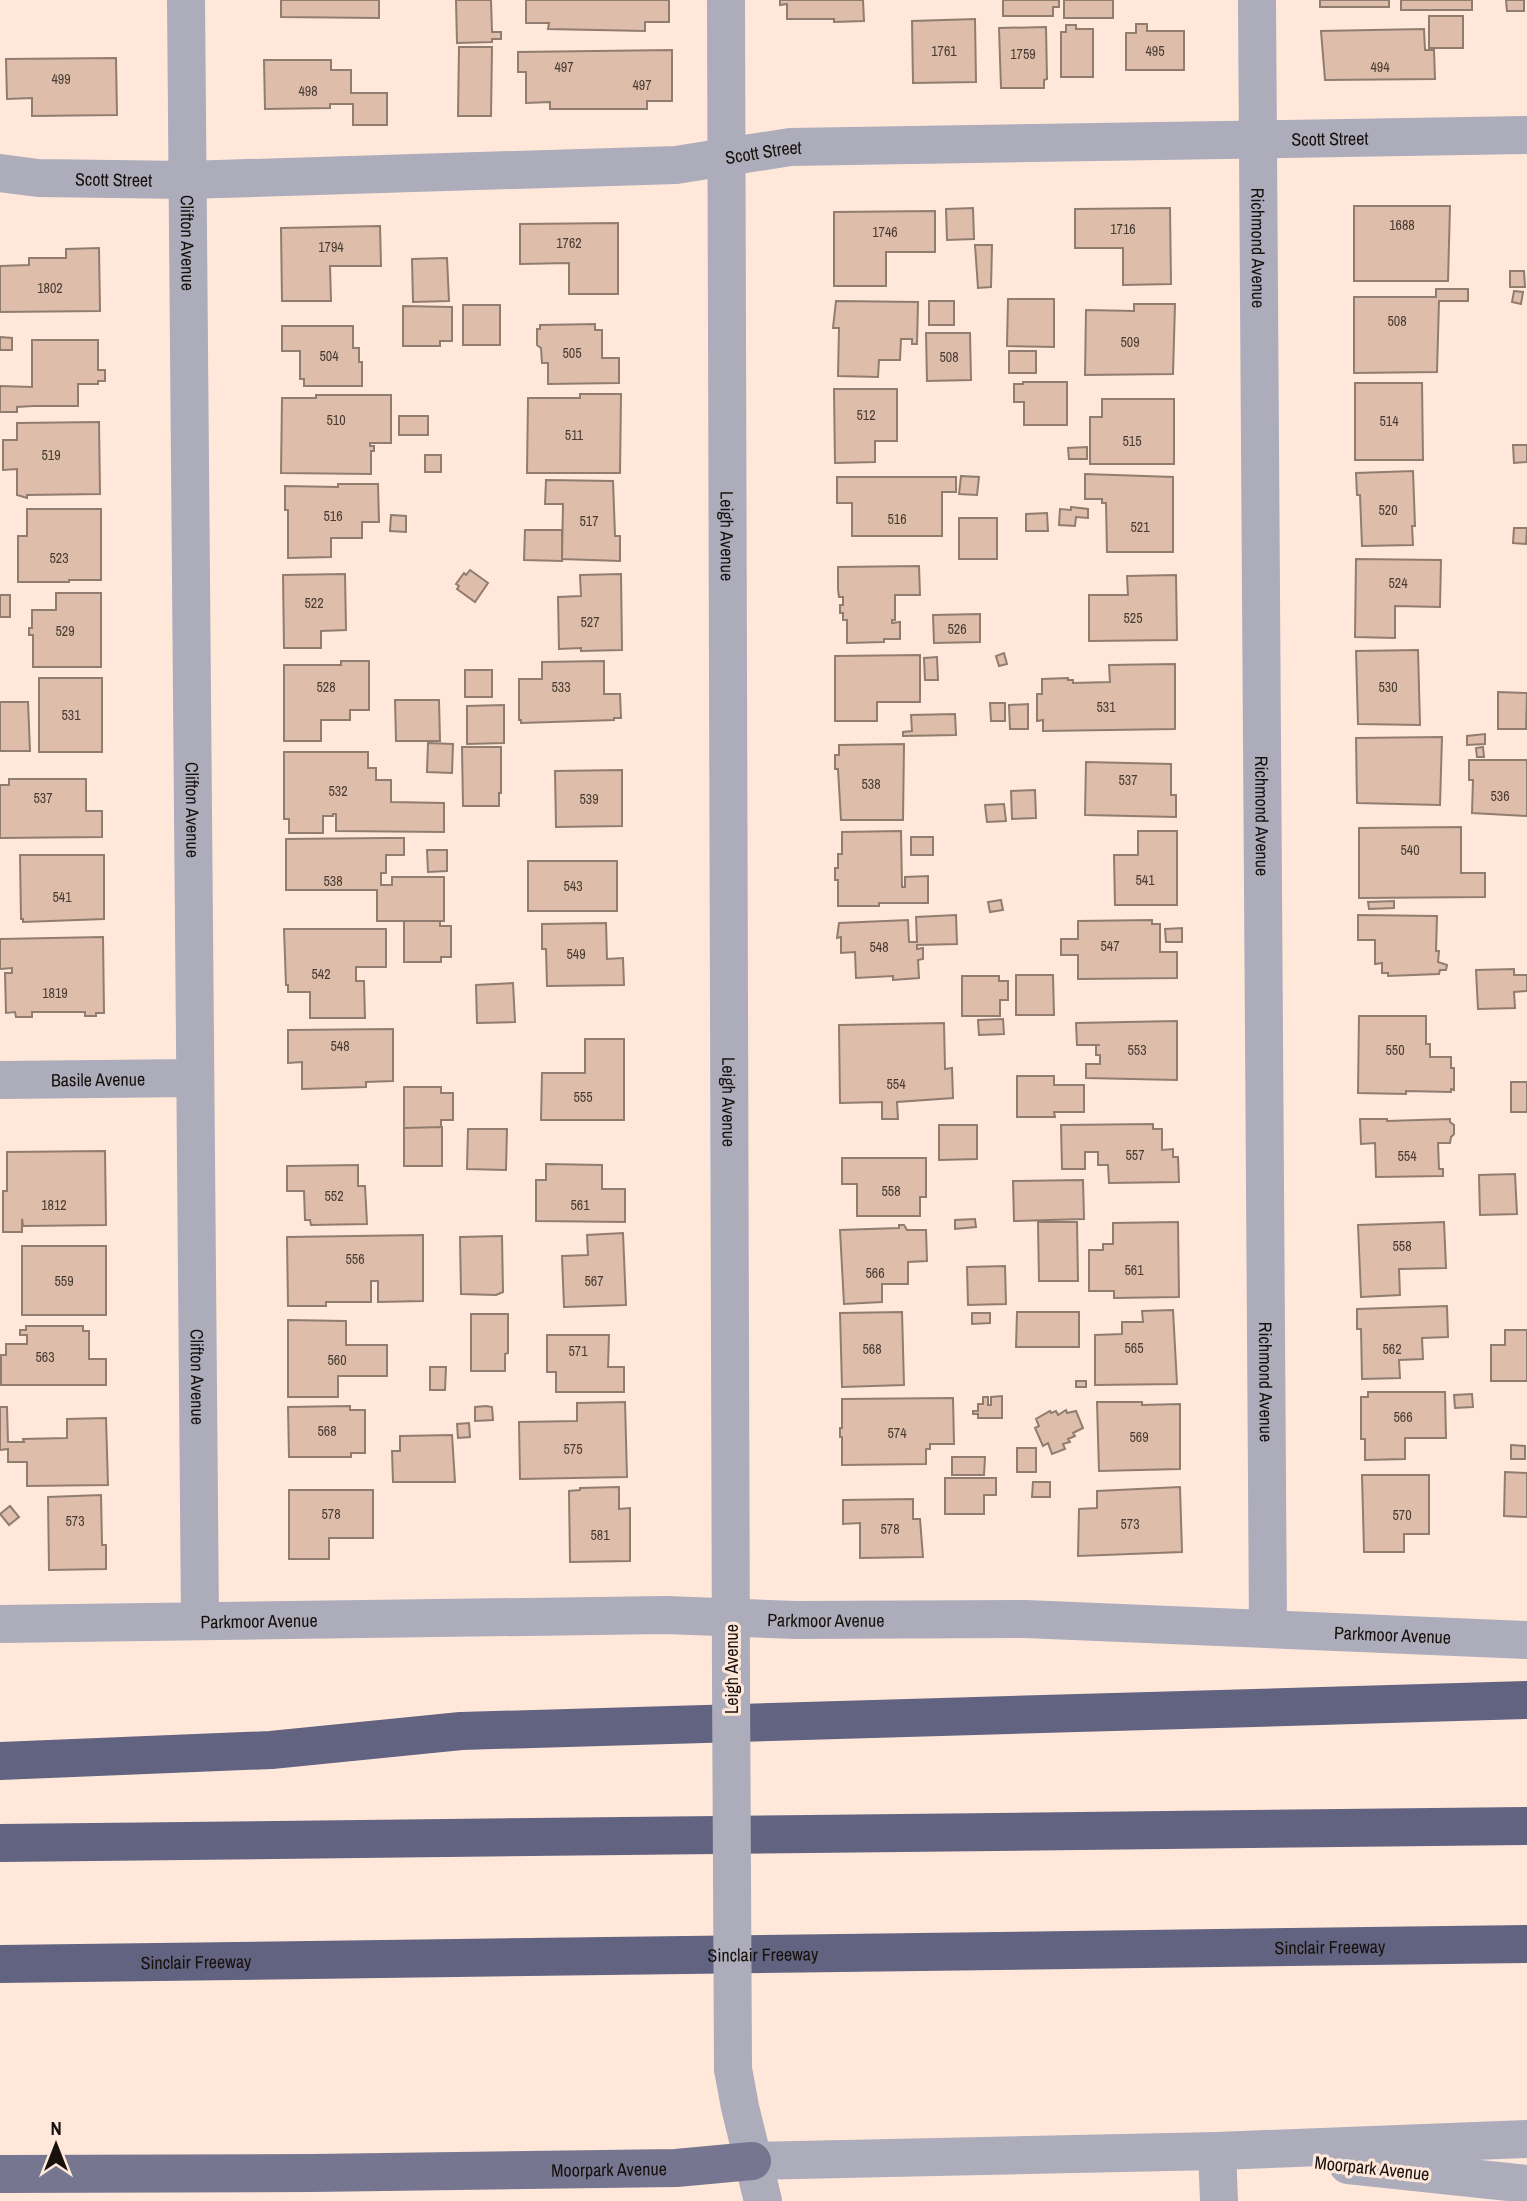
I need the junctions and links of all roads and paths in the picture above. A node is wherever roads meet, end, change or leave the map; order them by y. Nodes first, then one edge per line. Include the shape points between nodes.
1 (186, 0) edge
2 (726, 0) edge
3 (1257, 0) edge
4 (1527, 135) edge
5 (1257, 139) junction
6 (725, 158) junction
7 (0, 173) edge
8 (187, 180) junction
9 (195, 1078) junction
10 (0, 1080) edge
11 (731, 1618) junction
12 (200, 1621) junction
13 (0, 1624) edge
14 (1268, 1629) junction
15 (1527, 1640) edge
16 (1527, 1700) edge
17 (0, 1761) edge
18 (1527, 1826) edge
19 (0, 1843) edge
20 (1527, 1944) edge
21 (0, 1964) edge
22 (1527, 2138) edge
23 (1217, 2151) junction
24 (752, 2161) junction
25 (0, 2174) edge
26 (1527, 2184) edge
27 (763, 2201) edge
28 (1219, 2201) edge

1 - 8 street, Clifton Avenue
2 - 6 street, Leigh Avenue
3 - 5 street, Richmond Avenue
4 - 5 street, Scott Street
5 - 6 street, Scott Street via 790,147
5 - 14 street, Richmond Avenue
6 - 8 street, Scott Street via 676,165
6 - 11 street, Leigh Avenue
7 - 8 street, Scott Street via 38,178
8 - 9 street, Clifton Avenue
9 - 10 street, Basile Avenue
9 - 12 street, Clifton Avenue
11 - 12 street, Parkmoor Avenue
11 - 14 street, Parkmoor Avenue via 1025,1619
11 - 24 street, Leigh Avenue, bridge via 733,2069
12 - 13 street, Parkmoor Avenue
14 - 15 street, Parkmoor Avenue
16 - 17 highway via 461,1731 271,1750
18 - 19 highway
20 - 21 highway, Sinclair Freeway
22 - 23 street, Moorpark Avenue
23 - 24 street, Moorpark Avenue
23 - 26 street, Moorpark Avenue
23 - 28 street
24 - 25 main road, Moorpark Avenue via 648,2169
24 - 27 street, Leigh Avenue

